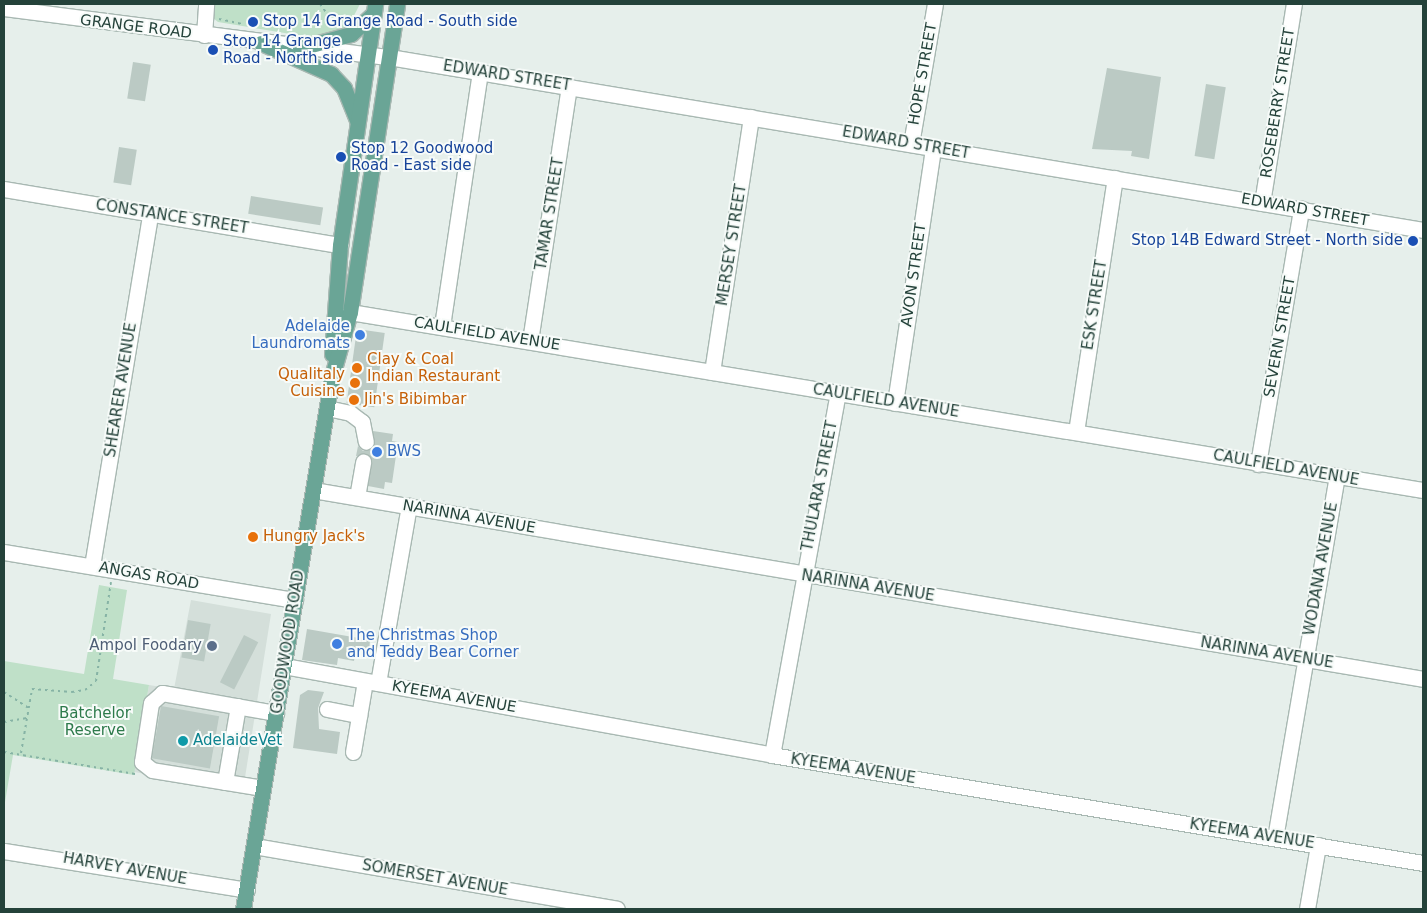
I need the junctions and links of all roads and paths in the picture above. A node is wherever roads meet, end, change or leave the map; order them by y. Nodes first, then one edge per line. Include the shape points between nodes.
1 (206, 4) edge
2 (320, 4) edge
3 (397, 4) edge
4 (935, 4) edge
5 (1294, 4) edge
6 (4, 8) edge
7 (374, 9) edge
8 (345, 24) dead end
9 (250, 25) dead end
10 (336, 27) junction
11 (204, 28) junction
12 (329, 29) dead end
13 (261, 43) junction
14 (300, 48) junction
15 (367, 57) junction
16 (389, 57) junction
17 (480, 72) junction
18 (569, 87) junction
19 (751, 117) junction
20 (358, 123) junction
21 (911, 144) junction
22 (933, 148) junction
23 (1115, 178) junction
24 (4, 189) edge
25 (1262, 203) junction
26 (1301, 209) junction
27 (150, 214) junction
28 (1423, 230) edge
29 (340, 245) junction
30 (350, 312) junction
31 (442, 326) junction
32 (530, 341) junction
33 (712, 372) junction
34 (332, 376) junction
35 (838, 393) junction
36 (895, 403) junction
37 (327, 408) junction
38 (1076, 432) junction
39 (366, 442) dead end
40 (363, 462) dead end
41 (1258, 464) junction
42 (1336, 477) junction
43 (313, 490) junction
44 (1423, 490) edge
45 (357, 497) junction
46 (409, 506) junction
47 (4, 552) edge
48 (92, 566) junction
49 (112, 570) junction
50 (804, 576) junction
51 (295, 600) junction
52 (1306, 660) junction
53 (284, 666) junction
54 (1423, 679) edge
55 (372, 682) junction
56 (4, 692) edge
57 (238, 706) junction
58 (29, 708) junction
59 (327, 710) dead end
60 (276, 713) junction
61 (359, 715) junction
62 (27, 718) junction
63 (4, 722) edge
64 (353, 752) dead end
65 (20, 754) dead end
66 (772, 755) junction
67 (225, 782) junction
68 (263, 788) junction
69 (1275, 838) junction
70 (1318, 845) junction
71 (254, 846) junction
72 (4, 850) edge
73 (1423, 863) edge
74 (247, 890) junction
75 (243, 909) edge
76 (617, 909) edge
77 (1307, 909) edge

1 - 11 street
2 - 10 path
3 - 16 main road, GOODWOOD ROAD
4 - 21 street, HOPE STREET
5 - 25 street, ROSEBERRY STREET
6 - 11 street, GRANGE ROAD
7 - 14 main road via 351,34
7 - 15 main road, GOODWOOD ROAD
8 - 10 path
9 - 11 path via 227,18
10 - 12 path
11 - 13 street, GRANGE ROAD
13 - 14 street, GRANGE ROAD
13 - 20 main road via 331,74 344,88
14 - 15 street, GRANGE ROAD
15 - 16 street, GRANGE ROAD
15 - 20 main road, GOODWOOD ROAD
16 - 17 street, EDWARD STREET
16 - 30 main road, GOODWOOD ROAD
17 - 18 street, EDWARD STREET
17 - 31 street
18 - 19 street, EDWARD STREET
18 - 32 street, TAMAR STREET
19 - 21 street, EDWARD STREET
19 - 33 street, MERSEY STREET
20 - 29 main road, GOODWOOD ROAD
21 - 22 street, EDWARD STREET
22 - 23 street, EDWARD STREET
22 - 36 street, AVON STREET
23 - 25 street, EDWARD STREET
23 - 38 street, ESK STREET
24 - 27 street, CONSTANCE STREET
25 - 26 street, EDWARD STREET
26 - 28 street, EDWARD STREET
26 - 41 street, SEVERN STREET
27 - 29 street, CONSTANCE STREET
27 - 48 street, SHEARER AVENUE
29 - 34 main road, GOODWOOD ROAD via 333,309
30 - 31 street, CAULFIELD AVENUE
30 - 34 main road, GOODWOOD ROAD
31 - 32 street, CAULFIELD AVENUE
32 - 33 street, CAULFIELD AVENUE
33 - 35 street, CAULFIELD AVENUE
34 - 37 main road, GOODWOOD ROAD
35 - 36 street, CAULFIELD AVENUE
35 - 50 street, THULARA STREET
36 - 38 street, CAULFIELD AVENUE
37 - 39 street via 350,413 362,422
37 - 43 main road, GOODWOOD ROAD
38 - 41 street, CAULFIELD AVENUE
40 - 45 street
41 - 42 street, CAULFIELD AVENUE
42 - 44 street, CAULFIELD AVENUE
42 - 52 street, WODANA AVENUE
43 - 45 street, NARINNA AVENUE
43 - 51 main road, GOODWOOD ROAD
45 - 46 street, NARINNA AVENUE
46 - 50 street, NARINNA AVENUE
46 - 55 street
47 - 48 street, ANGAS ROAD
48 - 49 street, ANGAS ROAD
49 - 51 street, ANGAS ROAD
49 - 58 path via 96,681 85,690 72,692 32,689
50 - 52 street, NARINNA AVENUE
50 - 66 street, THULARA STREET
51 - 53 main road, GOODWOOD ROAD
52 - 54 street, NARINNA AVENUE
52 - 69 street, WODANA AVENUE
53 - 55 street, KYEEMA AVENUE
53 - 60 main road, GOODWOOD ROAD
55 - 61 street
55 - 66 street, KYEEMA AVENUE
56 - 58 path
57 - 60 street
57 - 67 street
57 - 67 street via 162,693 151,703 142,762 152,770
58 - 62 path
59 - 61 street
60 - 68 main road, GOODWOOD ROAD
61 - 64 street
62 - 63 path
62 - 65 path
66 - 69 street, KYEEMA AVENUE
67 - 68 street
68 - 71 main road, GOODWOOD ROAD
69 - 70 street, KYEEMA AVENUE
70 - 73 street, KYEEMA AVENUE
70 - 77 street
71 - 74 main road, GOODWOOD ROAD
71 - 76 street, SOMERSET AVENUE
72 - 74 street, HARVEY AVENUE
74 - 75 main road, GOODWOOD ROAD

